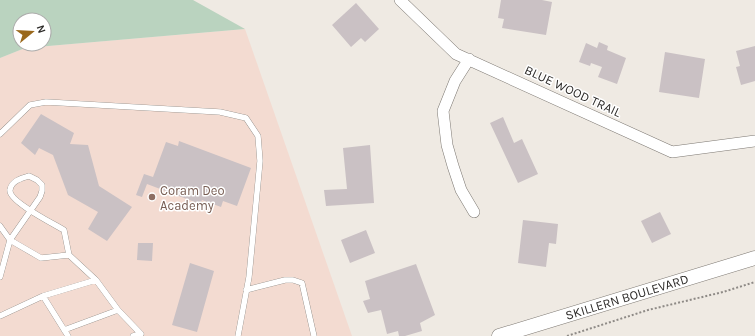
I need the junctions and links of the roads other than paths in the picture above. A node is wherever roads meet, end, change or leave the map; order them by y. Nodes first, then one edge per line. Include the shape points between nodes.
1 (400, 0) edge
2 (469, 59) junction
3 (0, 134) edge
4 (755, 141) edge
5 (31, 210) junction
6 (474, 212) dead end
7 (0, 226) edge
8 (10, 240) junction
9 (69, 255) junction
10 (755, 258) edge
11 (0, 277) edge
12 (96, 280) junction
13 (246, 290) junction
14 (43, 296) junction
15 (118, 310) junction
16 (0, 316) edge
17 (64, 330) junction
18 (68, 336) edge
19 (133, 336) edge
20 (238, 336) edge
21 (314, 336) edge
22 (499, 336) edge

1 - 2 street, BLUE WOOD TRAIL via 456,54
2 - 4 street, BLUE WOOD TRAIL via 672,152
2 - 6 street via 455,81 444,111 447,144 453,166 461,190
3 - 13 lane via 30,105 46,102 220,112 246,118 258,136 260,161
5 - 5 lane via 10,194 13,183 29,176 42,185 40,198
5 - 8 lane
5 - 9 lane via 64,230
7 - 8 lane
8 - 9 lane via 41,258
8 - 11 lane
9 - 12 lane
10 - 22 street, SKILLERN BOULEVARD
12 - 14 lane
12 - 15 lane
13 - 20 lane
13 - 21 lane via 285,280 302,283
14 - 16 lane
14 - 17 lane
15 - 17 lane
15 - 19 lane via 141,334
17 - 18 lane

